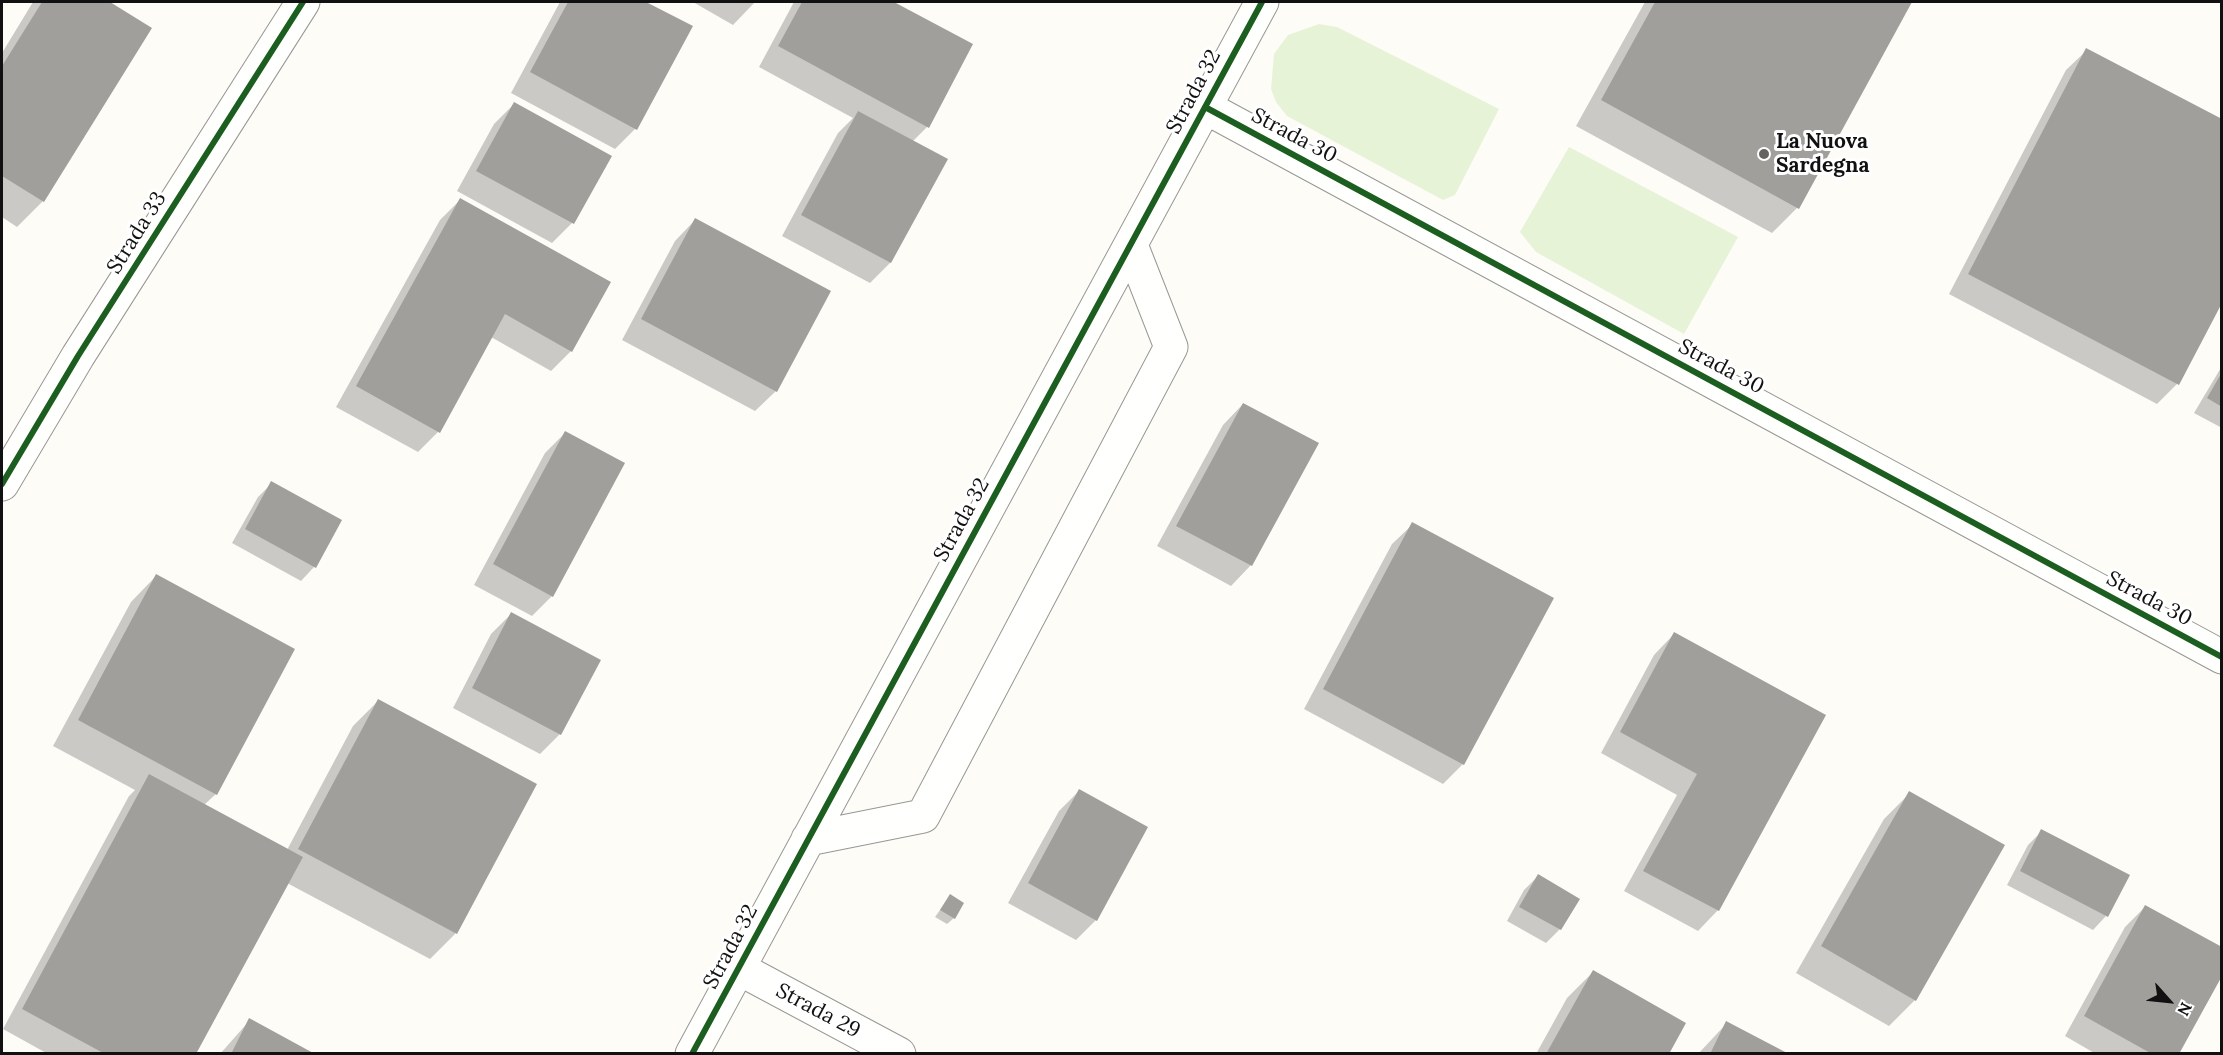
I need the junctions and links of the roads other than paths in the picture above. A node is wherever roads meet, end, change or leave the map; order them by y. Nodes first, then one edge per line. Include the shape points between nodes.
1 (303, 2) edge
2 (1262, 2) edge
3 (1205, 107) junction
4 (1131, 244) junction
5 (2, 484) edge
6 (2222, 657) edge
7 (808, 839) junction
8 (738, 968) junction
9 (692, 1053) edge
10 (899, 1053) edge

1 - 5 street, Strada 33 via 78,356
2 - 3 street, Strada 32
3 - 4 street, Strada 32
3 - 6 street, Strada 30
4 - 7 street, Strada 32
4 - 7 street via 1171,347 923,816
7 - 8 street, Strada 32
8 - 9 street, Strada 32
8 - 10 street, Strada 29

